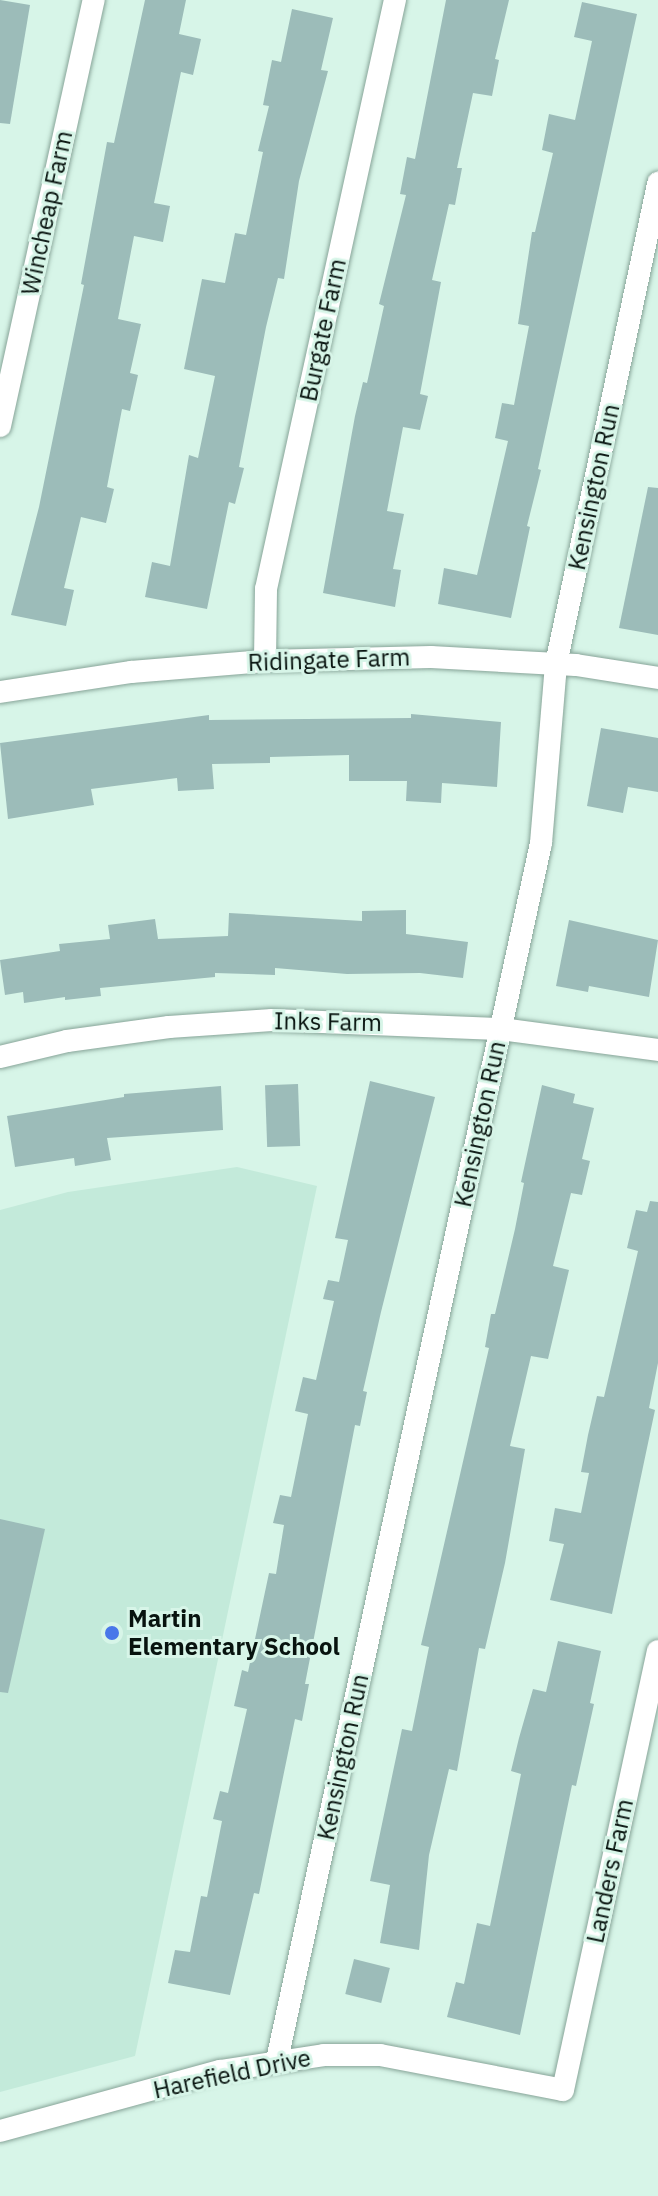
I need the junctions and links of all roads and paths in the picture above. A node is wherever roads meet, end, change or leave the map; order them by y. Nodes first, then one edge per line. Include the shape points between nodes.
1 (94, 0) edge
2 (395, 0) edge
3 (658, 183) edge
4 (0, 426) edge
5 (265, 661) junction
6 (556, 664) junction
7 (658, 678) edge
8 (0, 692) edge
9 (501, 1029) junction
10 (658, 1050) edge
11 (0, 1057) edge
12 (658, 1651) edge
13 (277, 2060) junction
14 (563, 2090) joint
15 (0, 2131) edge

1 - 4 street, Wincheap Farm
2 - 5 street, Burgate Farm via 266,589
3 - 6 street, Kensington Run
5 - 6 street, Ridingate Farm via 431,657
5 - 8 street, Ridingate Farm via 131,672
6 - 7 street, Ridingate Farm
6 - 9 street, Kensington Run via 541,843
9 - 10 street, Inks Farm
9 - 11 street, Inks Farm via 272,1020 169,1027 67,1041
9 - 13 street, Kensington Run
12 - 14 street, Landers Farm
13 - 14 street, Harefield Drive via 380,2055
13 - 15 street, Harefield Drive

